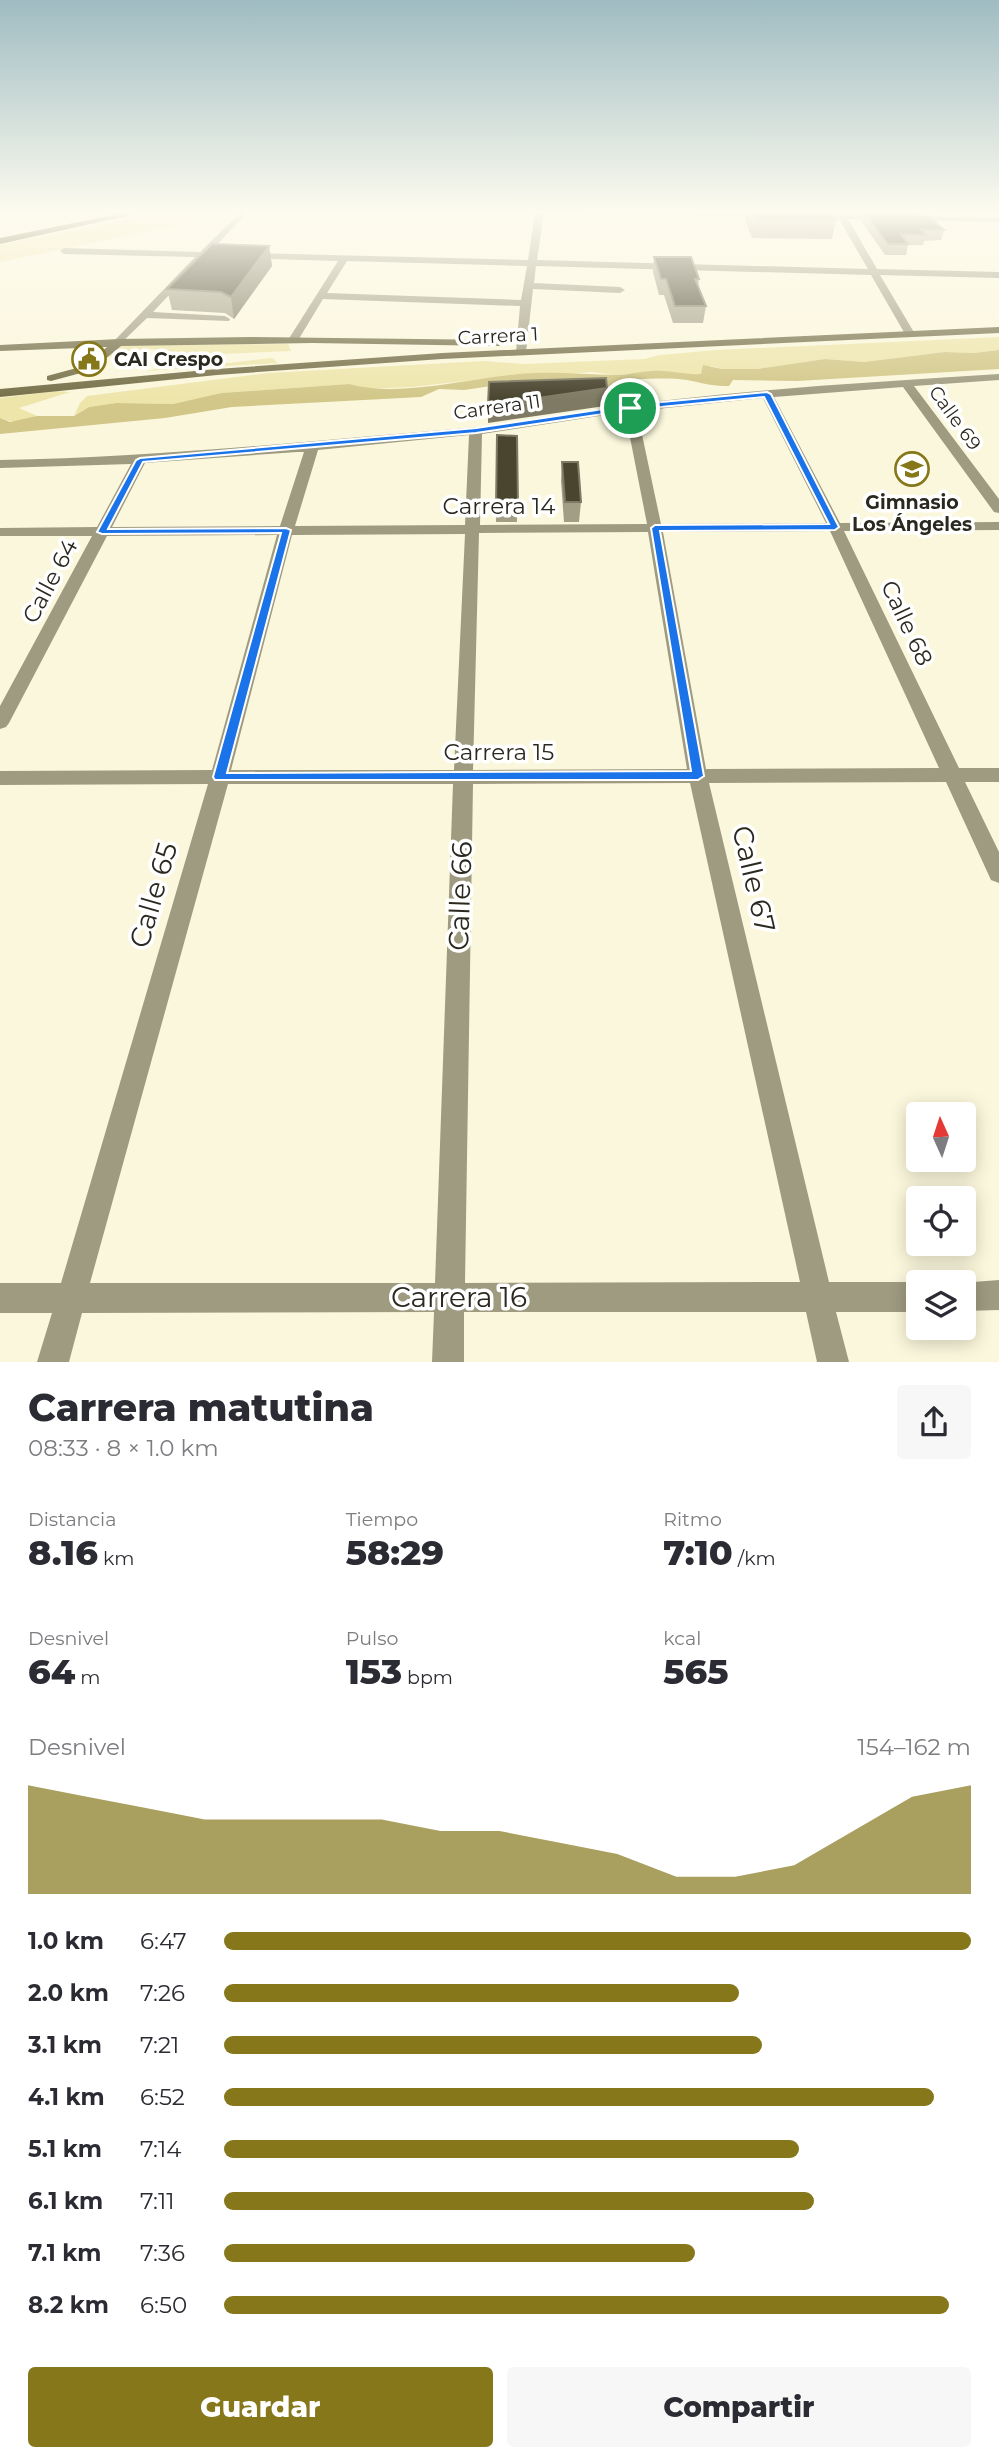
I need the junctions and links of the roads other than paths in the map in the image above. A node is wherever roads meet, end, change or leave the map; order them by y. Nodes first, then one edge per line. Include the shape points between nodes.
1 (187, 274) edge
2 (334, 274) edge
3 (529, 274) edge
4 (875, 274) edge
5 (939, 274) edge
6 (999, 275) edge
7 (527, 286) junction
8 (620, 290) dead end
9 (319, 296) junction
10 (525, 303) junction
11 (146, 315) junction
12 (225, 319) dead end
13 (999, 322) edge
14 (907, 330) junction
15 (999, 330) edge
16 (293, 340) junction
17 (119, 342) junction
18 (521, 343) junction
19 (76, 344) junction
20 (0, 348) edge
21 (101, 357) junction
22 (217, 372) junction
23 (999, 377) edge
24 (48, 379) junction
25 (0, 381) edge
26 (906, 383) junction
27 (0, 393) edge
28 (767, 394) junction
29 (630, 408) junction
30 (476, 430) junction
31 (313, 445) junction
32 (140, 460) junction
33 (0, 464) edge
34 (999, 509) edge
35 (999, 526) edge
36 (835, 527) junction
37 (655, 528) junction
38 (472, 529) junction
39 (286, 530) junction
40 (0, 532) edge
41 (102, 532) junction
42 (0, 723) edge
43 (952, 775) junction
44 (999, 775) edge
45 (463, 776) junction
46 (698, 776) junction
47 (220, 777) junction
48 (0, 778) edge
49 (999, 874) edge
50 (999, 1295) edge
51 (976, 1296) edge
52 (449, 1297) junction
53 (906, 1297) edge
54 (0, 1298) edge
55 (71, 1298) junction
56 (818, 1299) junction
57 (54, 1362) edge
58 (448, 1362) edge
59 (833, 1362) edge

1 - 11 street
2 - 9 street
3 - 7 street
4 - 14 street
5 - 6 street
7 - 8 street
7 - 10 street
9 - 10 street
9 - 16 street
10 - 18 street
11 - 12 street
11 - 17 street
13 - 14 main road, Carrera 1
14 - 15 main road, Carrera 1
14 - 18 main road, Carrera 1
16 - 17 main road, Carrera 1
16 - 18 main road, Carrera 1
17 - 19 main road, Carrera 1
17 - 21 main road
18 - 22 main road, Carrera 1
19 - 20 main road, Carrera 1
19 - 21 main road via 94,349
21 - 24 main road via 82,371
22 - 24 main road
22 - 27 main road, Carrera 1
23 - 26 street, Carrera 11
24 - 25 main road
26 - 28 street, Carrera 11
26 - 34 street, Calle 69
28 - 29 street, Carrera 11
28 - 36 street, Calle 68
29 - 30 street, Carrera 11
29 - 37 street, Calle 67
30 - 31 street, Carrera 11
30 - 38 street, Calle 66
31 - 32 street, Carrera 11
31 - 39 street, Calle 65
32 - 33 street, Carrera 11
32 - 41 street, Calle 64
35 - 36 street, Carrera 14
36 - 37 street, Carrera 14
36 - 43 street, Calle 68
37 - 38 street, Carrera 14
37 - 46 street, Calle 67
38 - 39 street, Carrera 14
38 - 45 street, Calle 66
39 - 41 street, Carrera 14
39 - 47 street, Calle 65
40 - 41 street, Carrera 14
41 - 42 street, Calle 64
43 - 44 street, Carrera 15
43 - 46 street, Carrera 15
43 - 49 street, Calle 68
45 - 46 street, Carrera 15
45 - 47 street, Carrera 15
45 - 52 street, Calle 66
46 - 56 street, Calle 67
47 - 48 street, Carrera 15
47 - 55 street, Calle 65
50 - 51 street
52 - 55 street, Carrera 16
52 - 56 street, Carrera 16
52 - 58 street, Calle 66
53 - 56 street, Carrera 16
54 - 55 street, Carrera 16
55 - 57 street, Calle 65
56 - 59 street, Calle 67

